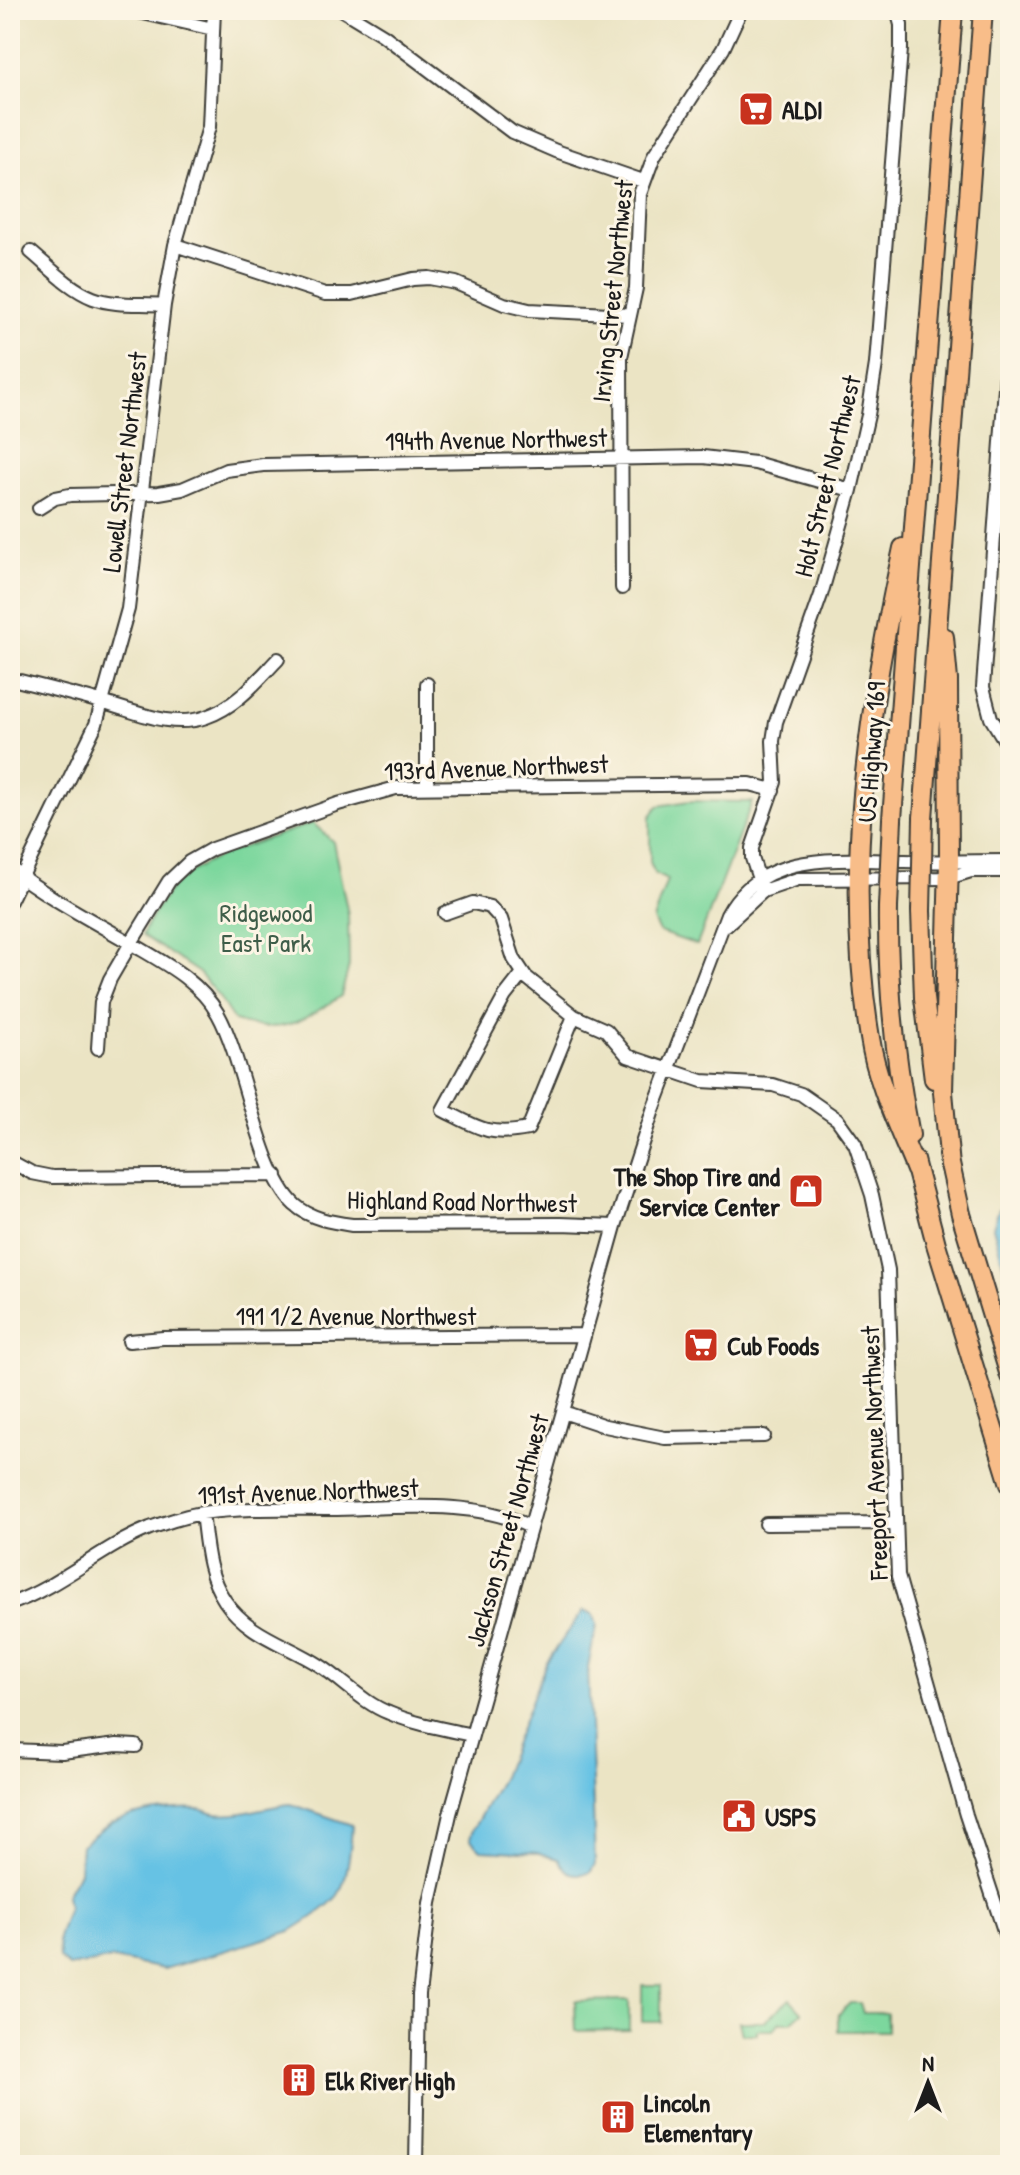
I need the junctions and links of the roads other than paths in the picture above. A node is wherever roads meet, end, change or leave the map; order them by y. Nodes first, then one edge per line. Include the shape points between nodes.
1 (130, 10) edge
2 (214, 10) edge
3 (342, 10) edge
4 (741, 10) edge
5 (897, 10) edge
6 (953, 10) edge
7 (983, 10) edge
8 (213, 29) junction
9 (643, 181) junction
10 (175, 245) junction
11 (31, 252) dead end
12 (164, 305) junction
13 (630, 315) junction
14 (1010, 319) edge
15 (621, 459) junction
16 (918, 483) junction
17 (851, 490) junction
18 (142, 494) junction
19 (39, 508) dead end
20 (940, 577) junction
21 (622, 588) dead end
22 (278, 659) dead end
23 (20, 681) dead end
24 (427, 684) dead end
25 (103, 703) junction
26 (1010, 749) edge
27 (427, 786) junction
28 (773, 790) junction
29 (1010, 861) edge
30 (10, 868) edge
31 (858, 869) junction
32 (949, 870) junction
33 (1010, 871) edge
34 (22, 877) junction
35 (761, 885) junction
36 (10, 901) edge
37 (445, 913) dead end
38 (131, 943) junction
39 (523, 973) junction
40 (574, 1016) junction
41 (98, 1048) dead end
42 (674, 1071) junction
43 (13, 1163) edge
44 (950, 1166) junction
45 (916, 1170) junction
46 (276, 1175) junction
47 (615, 1226) junction
48 (584, 1335) junction
49 (129, 1341) dead end
50 (1010, 1376) edge
51 (563, 1412) junction
52 (764, 1436) dead end
53 (1010, 1484) edge
54 (202, 1513) junction
55 (895, 1523) junction
56 (766, 1524) dead end
57 (530, 1527) junction
58 (10, 1604) edge
59 (472, 1735) junction
60 (136, 1746) dead end
61 (10, 1750) edge
62 (1010, 1949) edge
63 (416, 2165) edge

1 - 8 street
2 - 8 street, Lowell Street Northwest
3 - 9 street via 512,132
4 - 9 street, Irving Street Northwest
5 - 17 street, Holt Street Northwest via 901,49 876,364
6 - 16 highway, US Highway 169
7 - 20 highway
8 - 10 street, Lowell Street Northwest via 209,127
9 - 13 street, Irving Street Northwest
10 - 12 street, Lowell Street Northwest
10 - 13 street via 325,294 352,294 427,278 529,310
11 - 12 street via 93,298
12 - 18 street, Lowell Street Northwest
13 - 15 street, Irving Street Northwest via 621,357
14 - 26 street via 983,687 991,718
15 - 17 street, 194th Avenue Northwest via 738,460
15 - 18 street, 194th Avenue Northwest via 263,465 226,470 182,489
15 - 21 street, Irving Street Northwest
16 - 31 highway via 870,725
16 - 45 highway, US Highway 169, bridge via 888,907 894,1040
17 - 28 street, Holt Street Northwest via 776,722
18 - 19 street, 194th Avenue Northwest via 70,495
18 - 25 street, Lowell Street Northwest via 128,609
20 - 32 highway via 948,680
20 - 44 highway, bridge via 921,911 927,1025
22 - 25 street via 232,703 195,720 156,718
23 - 25 street
24 - 27 street
25 - 34 street, Lowell Street Northwest
27 - 28 street, 193rd Avenue Northwest via 750,784
27 - 38 street, 193rd Avenue Northwest via 367,794 200,855 169,881
28 - 35 street, Holt Street Northwest via 752,848
29 - 32 street
30 - 34 street, Highland Road Northwest
31 - 32 street, Jackson Street Northwest via 886,861
31 - 32 street, Jackson Street Northwest via 885,878
31 - 35 street, Jackson Street Northwest via 819,861 795,864
31 - 45 highway via 870,1039
32 - 33 street
32 - 44 highway via 943,1092
34 - 36 street, Lowell Street Northwest
34 - 38 street, Highland Road Northwest
35 - 42 street, Jackson Street Northwest via 735,902 727,915
37 - 39 street via 473,903 490,907 501,919
38 - 41 street, 193rd Avenue Northwest via 101,1002
38 - 46 street, Highland Road Northwest via 185,977 217,1011
39 - 40 street, Freeport Avenue Northwest
39 - 40 street via 443,1110 484,1131 528,1129
40 - 42 street, Freeport Avenue Northwest via 606,1030 628,1056
42 - 47 street, Jackson Street Northwest via 637,1156
42 - 55 street, Freeport Avenue Northwest via 702,1081 773,1085 801,1094 837,1119 855,1144 888,1270
43 - 46 street via 42,1176 65,1178
44 - 50 highway
45 - 53 highway, US Highway 169
46 - 47 street, Highland Road Northwest via 302,1210 338,1223
47 - 48 street, Jackson Street Northwest
48 - 49 street, 191 1/2 Avenue Northwest
48 - 51 street, Jackson Street Northwest
51 - 52 street via 665,1438
51 - 57 street, Jackson Street Northwest
54 - 57 street, 191st Avenue Northwest via 458,1509 504,1516
54 - 58 street, 191st Avenue Northwest via 148,1529
54 - 59 street via 217,1588 249,1627 317,1664 376,1708
55 - 56 street
55 - 62 street, Freeport Avenue Northwest via 901,1592
57 - 59 street, Jackson Street Northwest
59 - 63 street, Jackson Street Northwest via 439,1859 424,1949 417,2019
60 - 61 street

